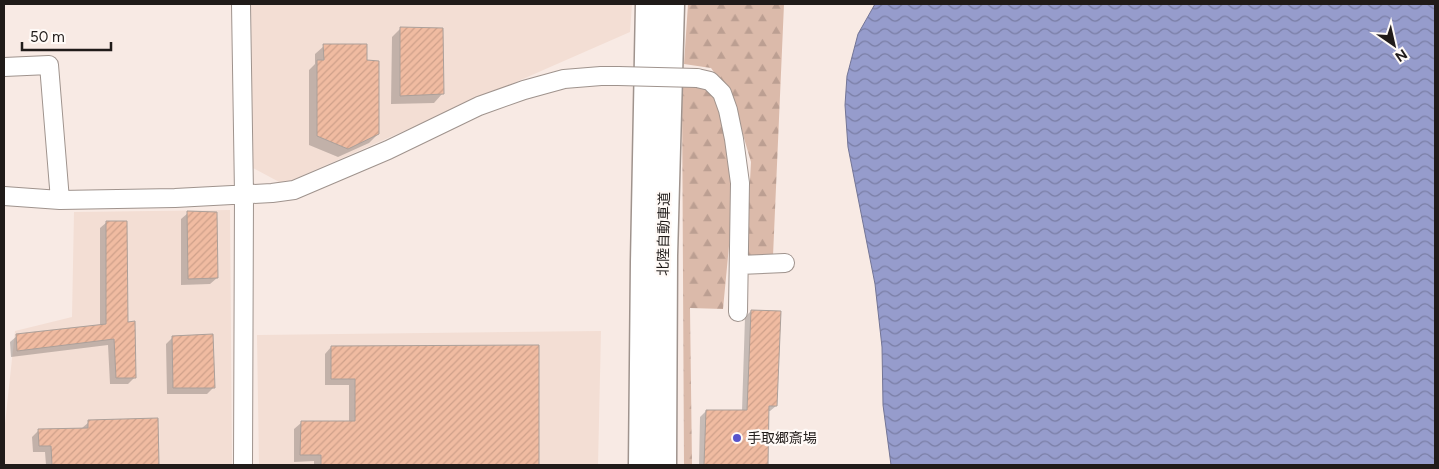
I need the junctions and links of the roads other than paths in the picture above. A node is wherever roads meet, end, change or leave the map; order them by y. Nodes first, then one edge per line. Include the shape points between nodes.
1 (241, 4) edge
2 (649, 4) edge
3 (671, 4) edge
4 (4, 68) edge
5 (244, 194) junction
6 (4, 196) edge
7 (60, 200) junction
8 (785, 263) dead end
9 (739, 265) junction
10 (738, 312) dead end
11 (243, 465) edge
12 (642, 465) edge
13 (663, 465) edge

1 - 5 street
2 - 12 highway, 北陸自動車道
3 - 13 highway, 北陸自動車道 via 664,256
4 - 7 street via 49,65
5 - 7 street
5 - 9 street, bridge via 294,190 479,106 564,79 602,76 697,78 710,81 722,93 728,110 740,183
5 - 11 street
6 - 7 street
8 - 9 street
9 - 10 street

